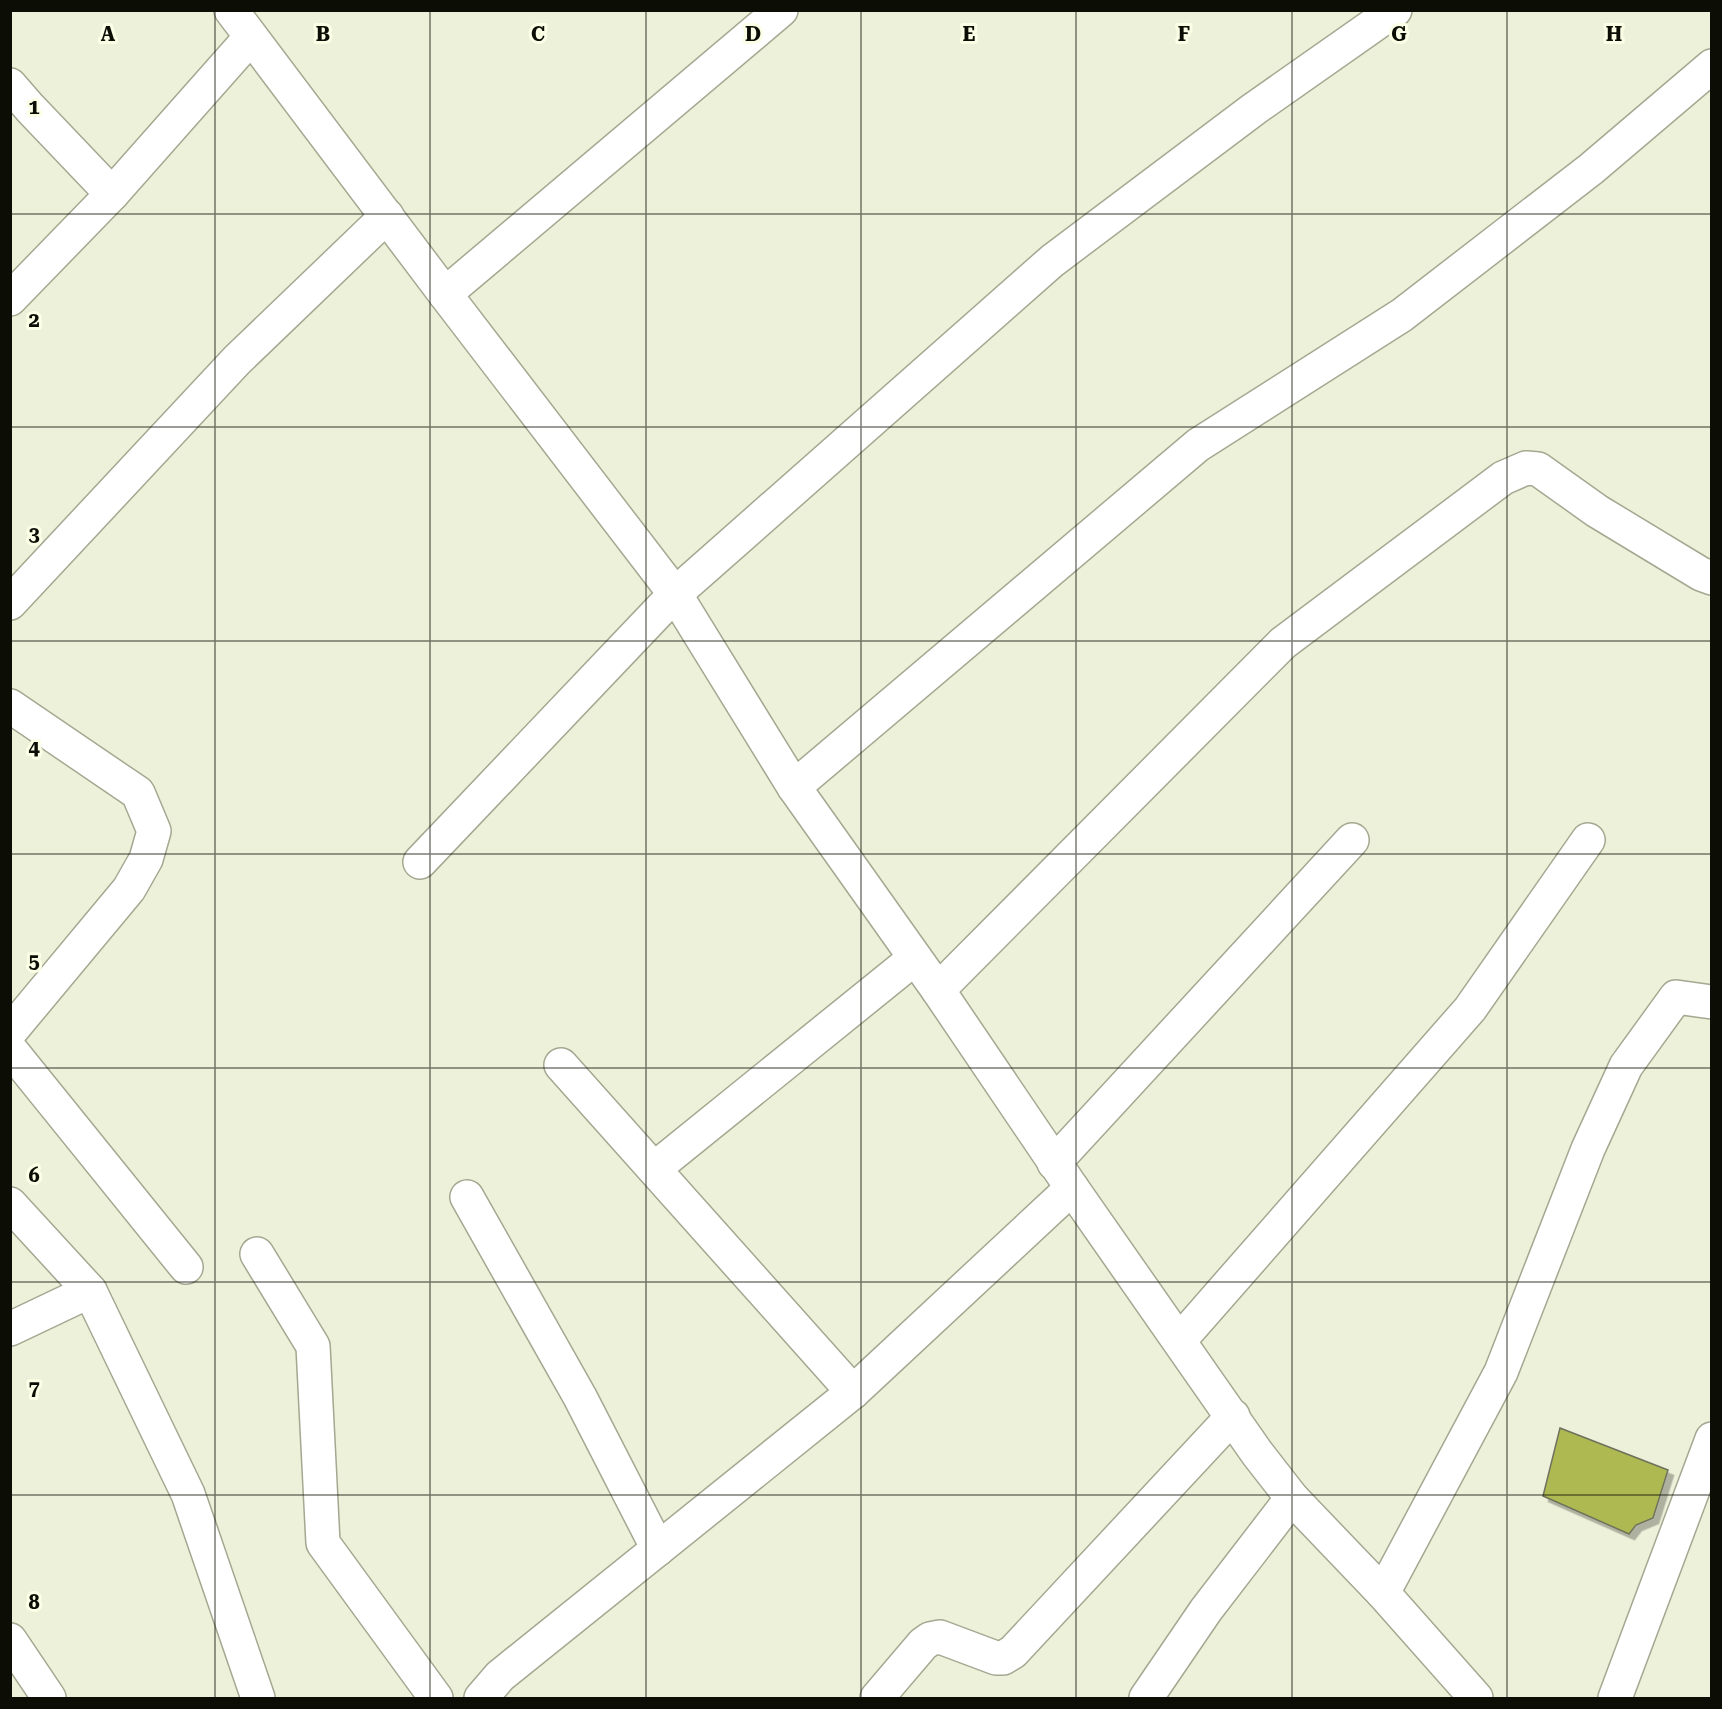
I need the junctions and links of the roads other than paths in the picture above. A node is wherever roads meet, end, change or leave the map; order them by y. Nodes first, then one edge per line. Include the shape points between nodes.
1 (231, 10) edge
2 (781, 10) edge
3 (1395, 10) edge
4 (251, 37) junction
5 (1712, 66) edge
6 (10, 85) edge
7 (112, 194) junction
8 (387, 216) junction
9 (445, 294) junction
10 (10, 299) edge
11 (1712, 578) edge
12 (675, 594) junction
13 (10, 603) edge
14 (10, 706) edge
15 (794, 787) junction
16 (1352, 840) dead end
17 (1588, 840) dead end
18 (420, 862) dead end
19 (915, 958) junction
20 (938, 990) junction
21 (1712, 1002) edge
22 (10, 1032) edge
23 (10, 1049) edge
24 (561, 1065) dead end
25 (654, 1169) junction
26 (1063, 1176) junction
27 (467, 1197) dead end
28 (10, 1204) edge
29 (257, 1254) dead end
30 (186, 1267) dead end
31 (90, 1291) junction
32 (10, 1329) edge
33 (1180, 1340) junction
34 (853, 1392) junction
35 (1233, 1416) junction
36 (1712, 1439) edge
37 (1292, 1498) junction
38 (658, 1549) junction
39 (1383, 1593) junction
40 (10, 1640) edge
41 (49, 1698) edge
42 (258, 1698) edge
43 (436, 1698) edge
44 (481, 1698) edge
45 (877, 1698) edge
46 (1146, 1698) edge
47 (1476, 1698) edge
48 (1615, 1698) edge

1 - 4 street
2 - 9 street
3 - 12 street via 1254,109 1052,261
4 - 7 street
4 - 8 street
5 - 15 street via 1591,169 1402,315 1198,445
6 - 7 street
7 - 10 street
8 - 9 street
8 - 13 street via 237,360
9 - 12 street
11 - 20 street via 1597,511 1538,469 1526,468 1503,477 1283,644
12 - 15 street
12 - 18 street
14 - 22 street via 138,793 154,831 146,859 129,889
15 - 19 street
16 - 26 street
17 - 33 street via 1470,1009
19 - 20 street
19 - 25 street
20 - 26 street
21 - 39 street via 1676,997 1626,1066 1588,1149 1501,1372
23 - 30 street
24 - 25 street
25 - 34 street
26 - 33 street
26 - 34 street
27 - 38 street via 580,1397
28 - 31 street
29 - 43 street via 312,1346 323,1542
31 - 32 street
31 - 42 street via 188,1494
33 - 35 street
34 - 38 street
35 - 37 street
35 - 45 street via 1013,1653 996,1658 940,1637 930,1639
36 - 48 street
37 - 39 street
37 - 46 street via 1206,1610
38 - 44 street via 500,1676
39 - 47 street
40 - 41 street

